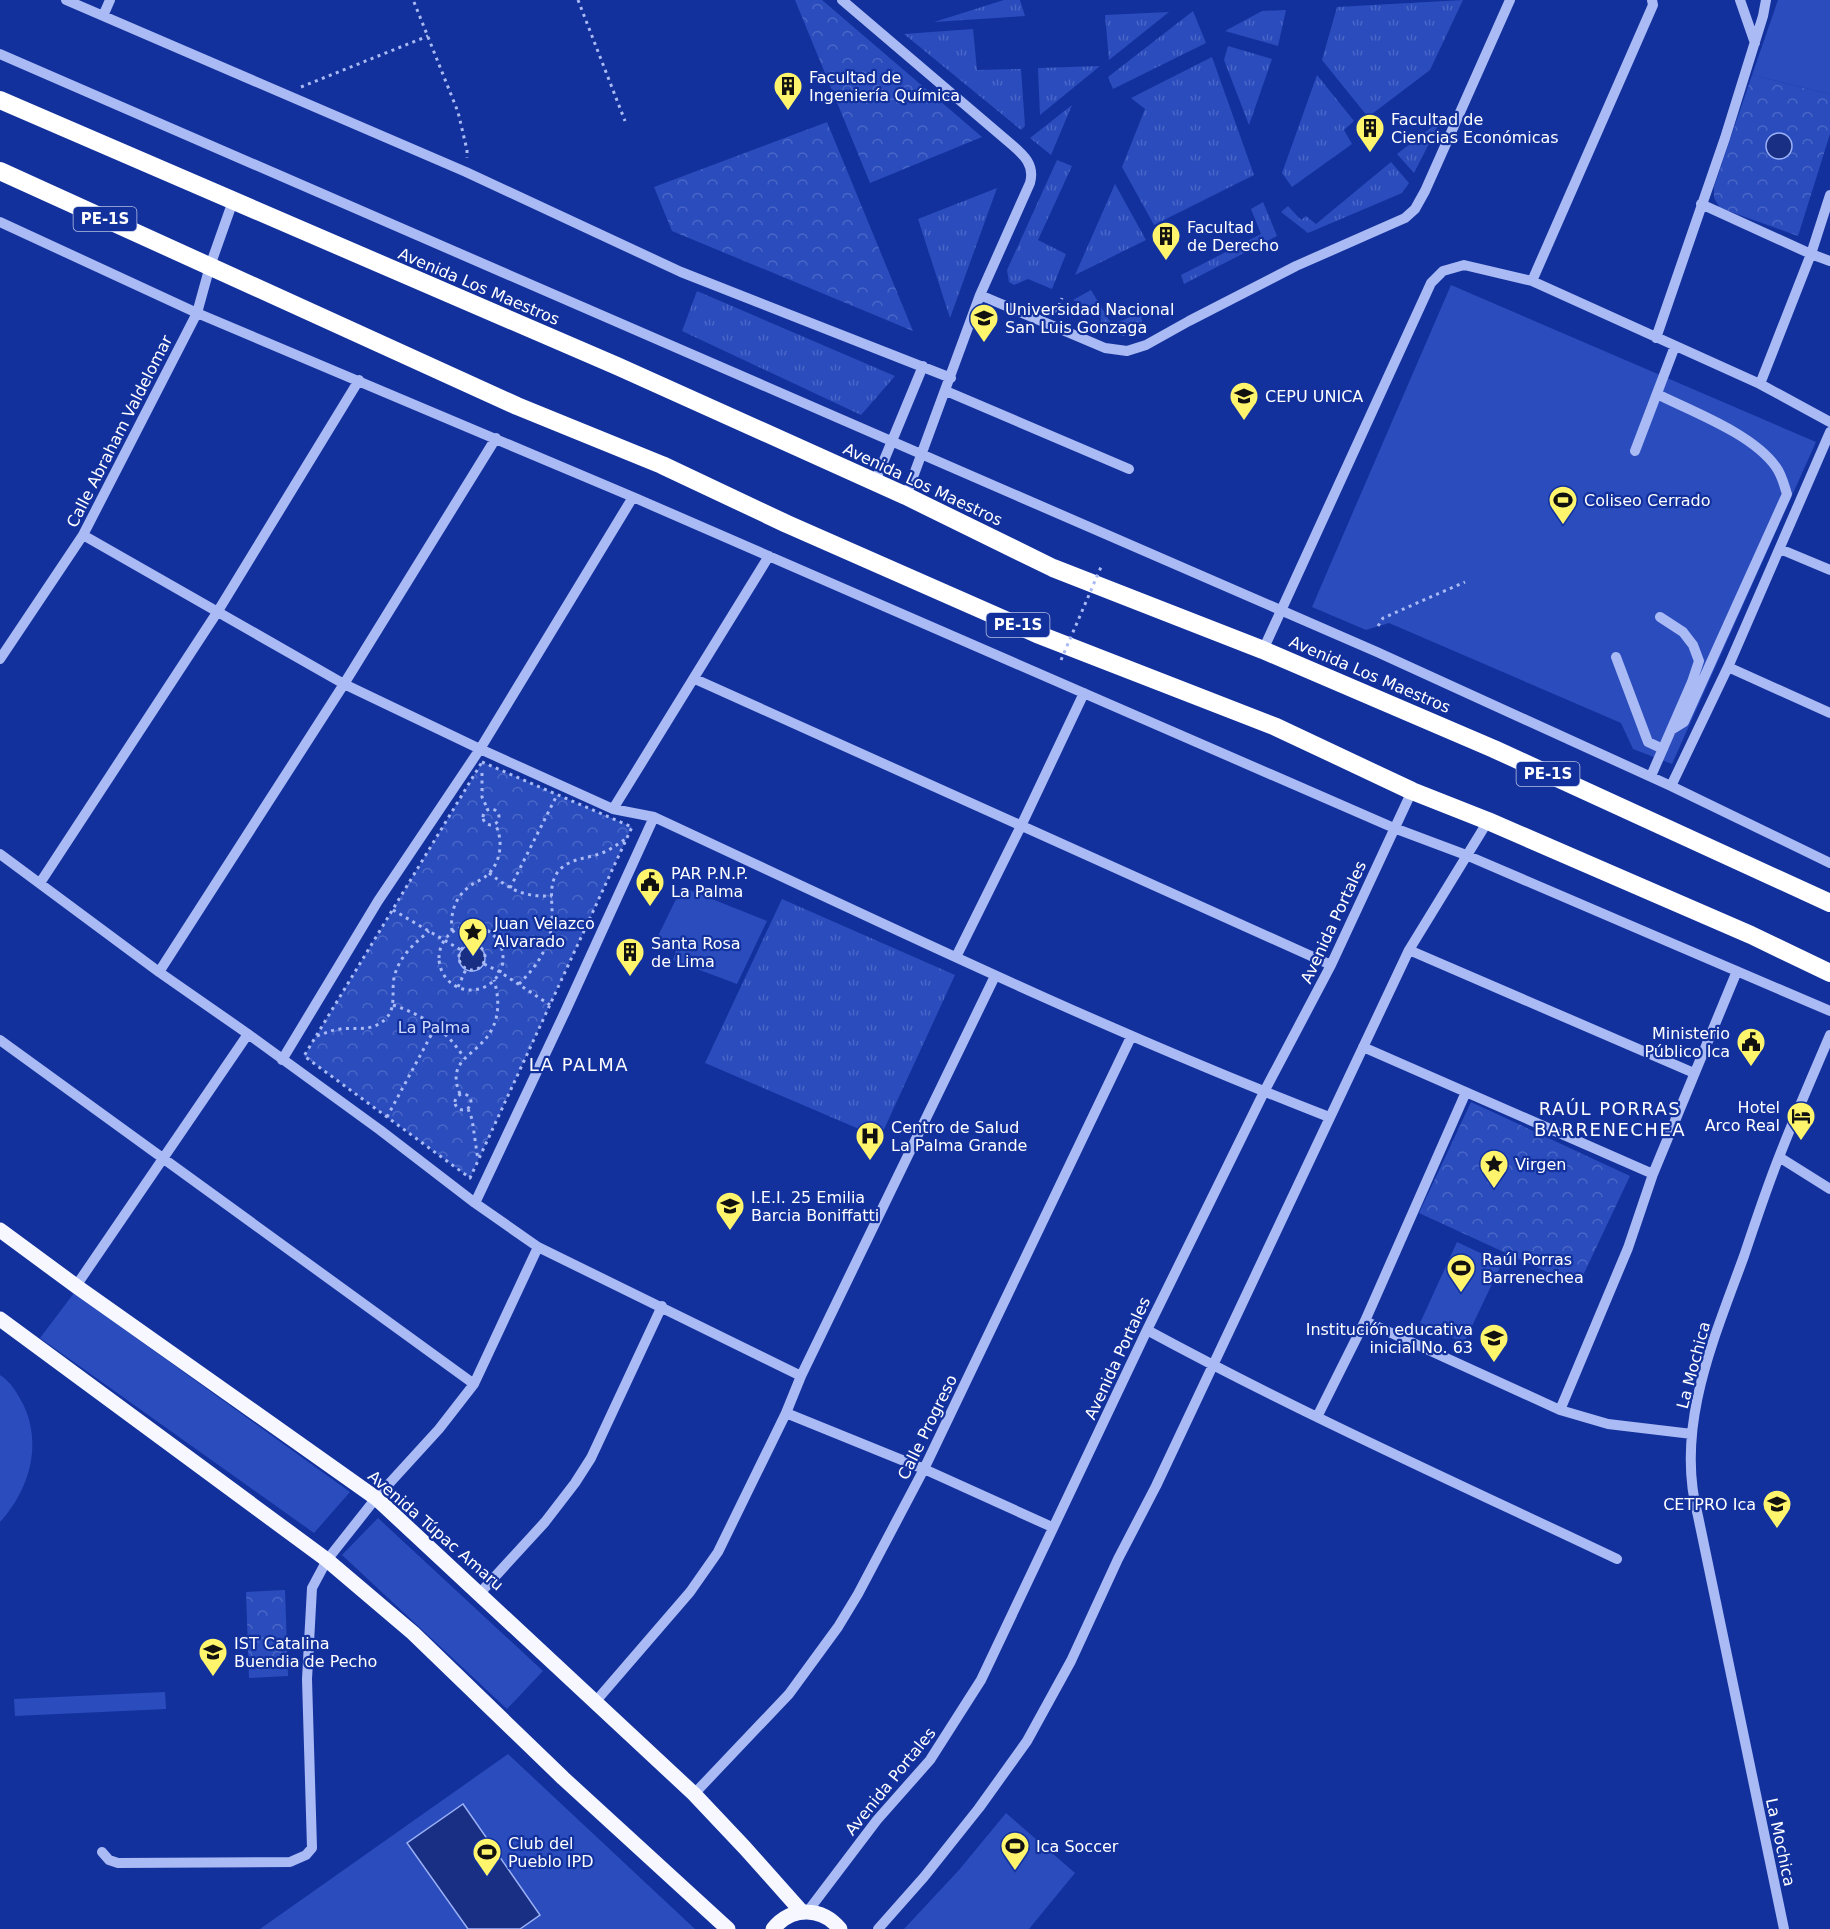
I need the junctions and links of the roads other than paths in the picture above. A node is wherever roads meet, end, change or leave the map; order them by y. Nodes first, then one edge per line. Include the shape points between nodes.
1 (66, 0) edge
2 (110, 0) edge
3 (842, 0) edge
4 (1510, 0) edge
5 (1665, 0) edge
6 (1740, 0) edge
7 (1766, 0) edge
8 (1652, 2) edge
9 (103, 16) junction
10 (1755, 43) junction
11 (0, 54) edge
12 (0, 100) edge
13 (0, 171) edge
14 (1830, 195) edge
15 (232, 201) junction
16 (1701, 204) junction
17 (0, 222) edge
18 (1811, 254) junction
19 (1830, 261) edge
20 (210, 266) junction
21 (1532, 281) junction
22 (980, 295) junction
23 (197, 313) junction
24 (1656, 338) junction
25 (1675, 346) junction
26 (923, 366) junction
27 (951, 378) junction
28 (360, 380) junction
29 (1760, 384) junction
30 (945, 391) junction
31 (1657, 394) junction
32 (1830, 422) edge
33 (1830, 432) edge
34 (496, 438) junction
35 (892, 442) junction
36 (1635, 451) dead end
37 (922, 455) junction
38 (1129, 469) dead end
39 (875, 483) junction
40 (906, 496) junction
41 (633, 497) junction
42 (82, 535) junction
43 (1780, 549) junction
44 (769, 556) junction
45 (1830, 570) edge
46 (218, 611) junction
47 (1282, 611) junction
48 (1660, 617) dead end
49 (1263, 650) junction
50 (1616, 657) dead end
51 (0, 659) edge
52 (1728, 667) junction
53 (695, 679) junction
54 (344, 684) junction
55 (1084, 693) junction
56 (1830, 713) edge
57 (1671, 730) junction
58 (480, 749) junction
59 (1663, 749) junction
60 (1651, 776) junction
61 (1671, 786) junction
62 (1412, 791) junction
63 (613, 809) junction
64 (654, 817) junction
65 (1488, 821) junction
66 (1021, 826) junction
67 (1394, 828) junction
68 (0, 854) edge
69 (1466, 855) junction
70 (1830, 863) edge
71 (40, 883) junction
72 (1830, 903) edge
73 (1409, 950) junction
74 (956, 957) junction
75 (1332, 965) junction
76 (1737, 970) junction
77 (159, 972) junction
78 (1830, 973) edge
79 (995, 976) junction
80 (1830, 1011) edge
81 (248, 1034) junction
82 (1830, 1035) edge
83 (1131, 1037) junction
84 (0, 1040) edge
85 (1363, 1047) junction
86 (282, 1060) junction
87 (1694, 1073) junction
88 (1264, 1092) junction
89 (1466, 1092) junction
90 (1329, 1117) junction
91 (1779, 1157) junction
92 (163, 1159) junction
93 (1653, 1174) junction
94 (1830, 1189) edge
95 (475, 1203) junction
96 (0, 1230) edge
97 (538, 1247) junction
98 (76, 1286) junction
99 (662, 1306) junction
100 (0, 1320) edge
101 (1365, 1321) junction
102 (1147, 1330) junction
103 (1212, 1365) junction
104 (801, 1376) junction
105 (474, 1384) junction
106 (1560, 1410) junction
107 (786, 1413) junction
108 (1317, 1417) junction
109 (1692, 1434) junction
110 (924, 1469) junction
111 (376, 1498) junction
112 (1052, 1527) junction
113 (1617, 1559) dead end
114 (327, 1560) junction
115 (480, 1593) junction
116 (596, 1701) junction
117 (694, 1794) junction
118 (102, 1852) dead end
119 (805, 1911) junction
120 (728, 1929) edge
121 (774, 1929) edge
122 (840, 1929) edge
123 (878, 1929) edge
124 (1784, 1929) edge

1 - 9 street
2 - 9 street
3 - 22 street via 1029,163 1030,183
4 - 22 street via 1425,191 1405,218 1296,266 1146,345 1126,351 1105,348
5 - 8 street
6 - 10 street
7 - 10 street
8 - 21 street
9 - 26 street via 466,172 681,272
10 - 16 street
11 - 35 street
12 - 15 highway, Avenida Los Maestros / PE-1S
13 - 20 highway, PE-1S
14 - 18 street
15 - 20 street, Calle Abraham Valdelomar
15 - 39 highway, Avenida Los Maestros / PE-1S via 617,366
16 - 18 street
16 - 24 street
17 - 23 street
18 - 19 street
18 - 29 street
20 - 23 street, Calle Abraham Valdelomar
20 - 62 highway, PE-1S via 517,406 662,465 1037,634 1276,727
21 - 24 street
21 - 47 street via 1464,265 1443,271 1431,283
22 - 27 street
23 - 28 street
23 - 42 street, Calle Abraham Valdelomar
24 - 25 street
25 - 29 street
25 - 31 street
26 - 27 street
26 - 35 street
27 - 30 street
28 - 34 street
28 - 46 street
29 - 32 street
30 - 37 street
30 - 38 street
31 - 36 street
31 - 57 street via 1761,449 1778,469 1786,494 1684,722
33 - 43 street
34 - 41 street
34 - 54 street
35 - 37 street
35 - 39 street
37 - 40 street
37 - 47 street
39 - 40 highway, Avenida Los Maestros / PE-1S
40 - 49 highway, Avenida Los Maestros / PE-1S via 1053,568
41 - 44 street
41 - 58 street
42 - 46 street
42 - 51 street, Calle Abraham Valdelomar
43 - 45 street
43 - 52 street
44 - 53 street
44 - 55 street
46 - 54 street
46 - 71 street
47 - 49 street
47 - 60 street
48 - 57 street via 1683,632 1699,661
49 - 72 highway, Avenida Los Maestros / PE-1S via 1494,749
50 - 59 street via 1648,742
52 - 56 street
52 - 61 street
53 - 63 street
53 - 66 street
54 - 58 street
54 - 77 street
55 - 66 street
55 - 67 street
57 - 59 street
58 - 63 street
58 - 86 street via 378,901
59 - 60 street
60 - 61 street
61 - 70 street
62 - 65 highway, PE-1S
62 - 67 street, Avenida Portales
63 - 64 street
64 - 74 street
64 - 95 street
65 - 69 street
65 - 78 highway, PE-1S
66 - 74 street
66 - 75 street
67 - 69 street
67 - 75 street, Avenida Portales
68 - 71 street
69 - 73 street
69 - 76 street
71 - 77 street
73 - 85 street
73 - 87 street
74 - 79 street
75 - 88 street, Avenida Portales
76 - 80 street
76 - 87 street
77 - 81 street
79 - 83 street
79 - 104 street
81 - 86 street
81 - 92 street
82 - 91 street, La Mochica
83 - 88 street
83 - 110 street, Calle Progreso
84 - 92 street
85 - 89 street
85 - 90 street
86 - 95 street
87 - 93 street
88 - 90 street
88 - 102 street, Avenida Portales
89 - 93 street
89 - 101 street
90 - 103 street
91 - 94 street
91 - 109 street, La Mochica via 1701,1380
92 - 98 street
92 - 105 street
93 - 106 street via 1628,1248
95 - 97 street
96 - 98 main road, Avenida Túpac Amaru
97 - 99 street
97 - 105 street
98 - 111 main road, Avenida Túpac Amaru
99 - 104 street
99 - 115 street via 591,1458 545,1522
100 - 114 main road
101 - 106 street
101 - 108 street
102 - 103 street
102 - 112 street, Avenida Portales
103 - 108 street
103 - 123 street via 1071,1661 1027,1742 979,1808
104 - 107 street
105 - 111 street
106 - 109 street via 1608,1424
107 - 110 street
107 - 116 street via 718,1552 690,1592
108 - 113 street
109 - 124 street, La Mochica via 1692,1492
110 - 112 street
110 - 117 street, Calle Progreso via 858,1594 825,1645 789,1694
111 - 114 street
111 - 115 main road, Avenida Túpac Amaru
112 - 119 street, Avenida Portales via 981,1680 956,1722 930,1760
114 - 118 street via 310,1593 307,1679 312,1848 290,1862 118,1863
114 - 120 main road via 413,1633
115 - 116 main road, Avenida Túpac Amaru
116 - 117 main road, Avenida Túpac Amaru
117 - 119 main road, Avenida Túpac Amaru
119 - 121 main road via 784,1919
119 - 122 main road via 824,1915

